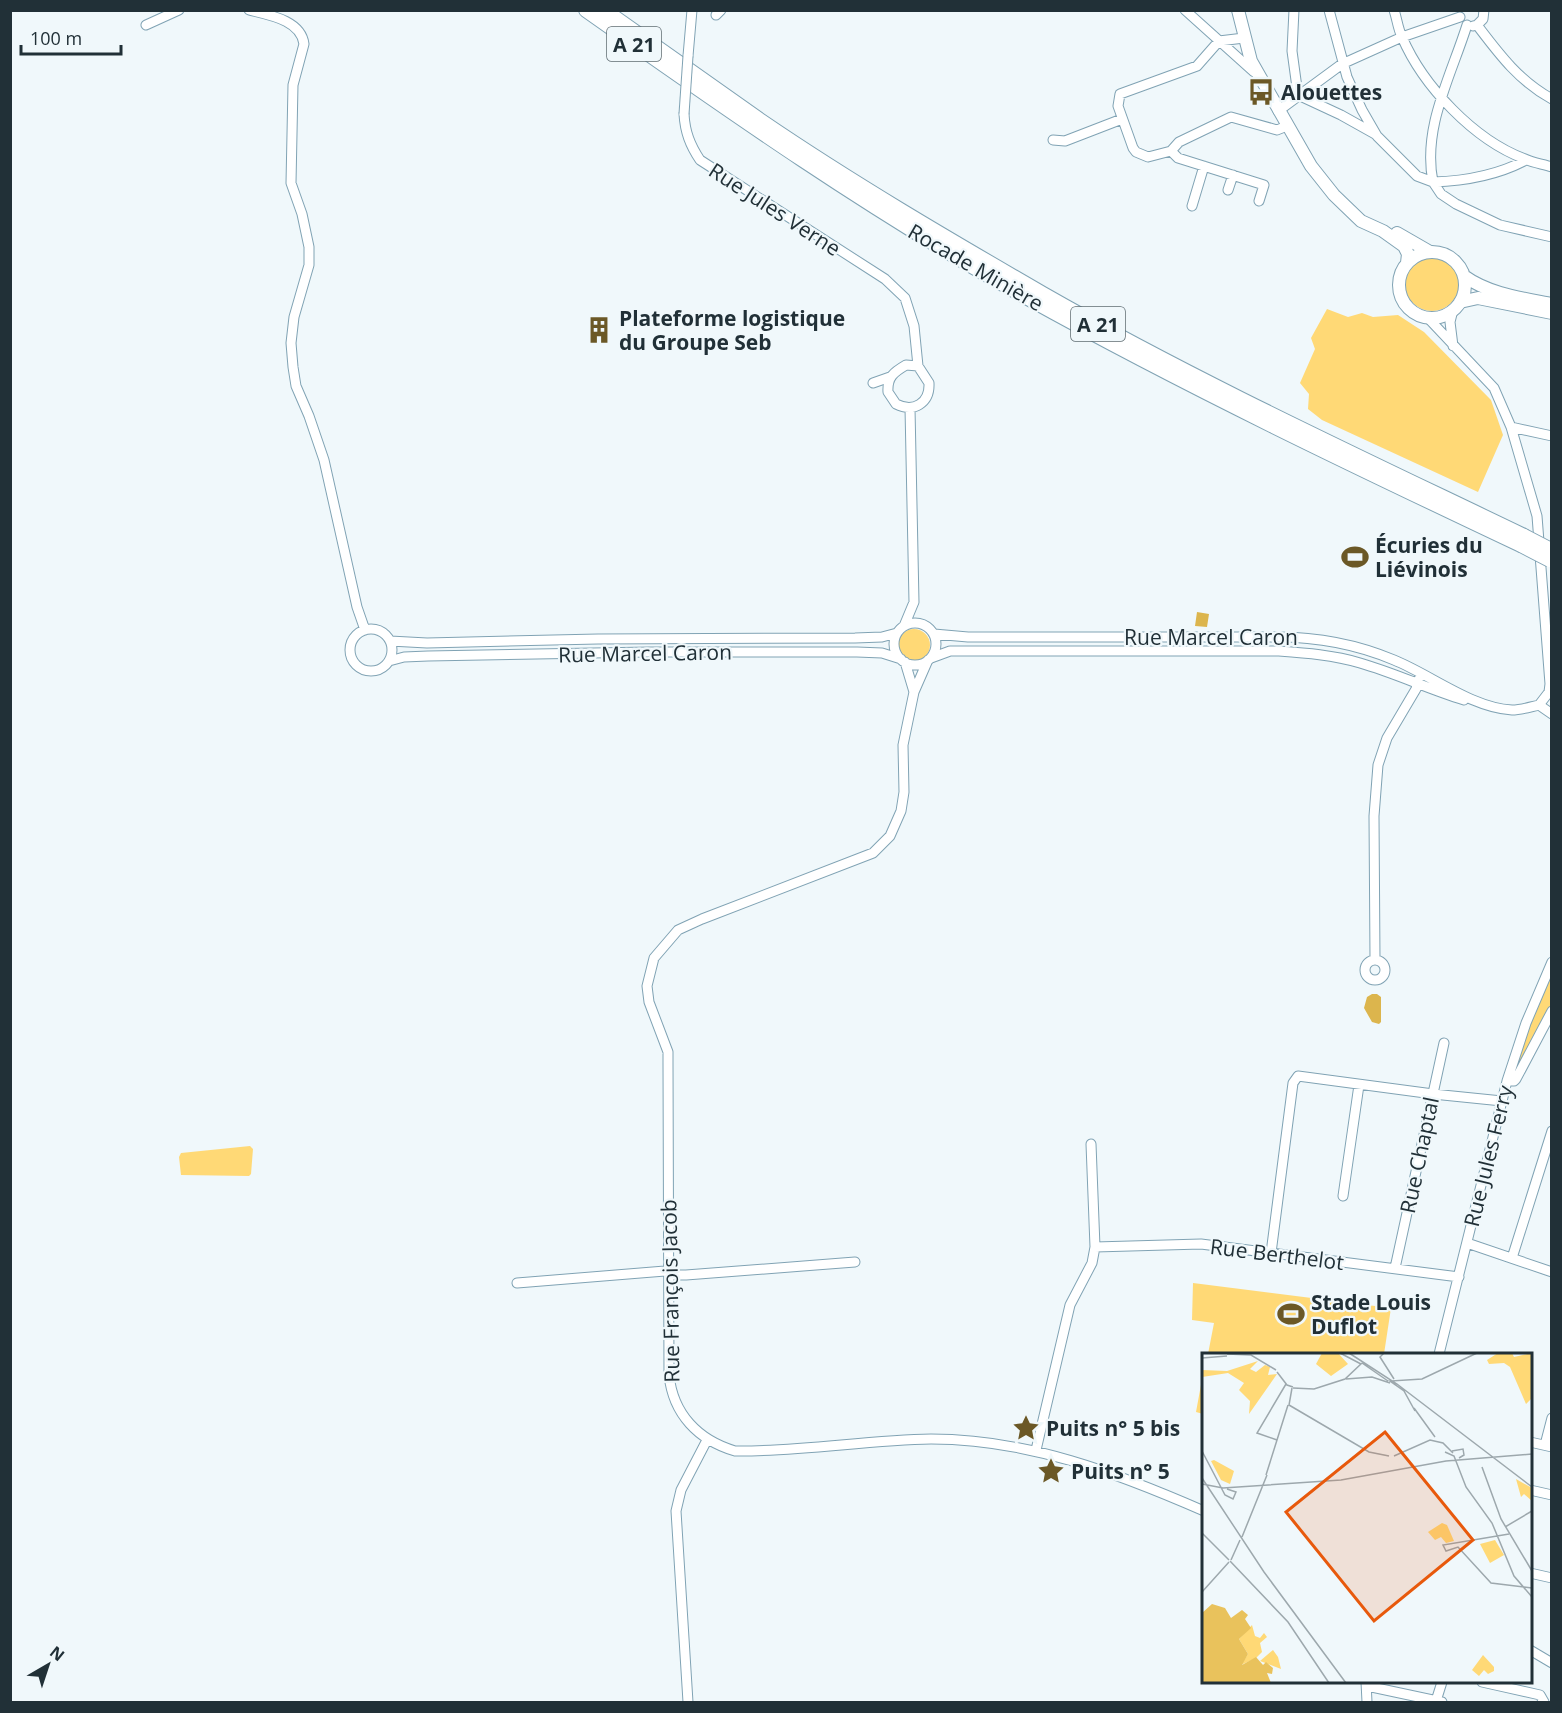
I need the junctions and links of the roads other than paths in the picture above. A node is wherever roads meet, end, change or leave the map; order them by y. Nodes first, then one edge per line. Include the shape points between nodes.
1 (179, 10) edge
2 (249, 10) edge
3 (586, 10) edge
4 (604, 10) edge
5 (692, 10) edge
6 (1185, 10) edge
7 (1238, 10) edge
8 (1294, 10) edge
9 (1329, 10) edge
10 (1395, 10) edge
11 (1485, 11) edge
12 (1460, 14) edge
13 (1467, 25) junction
14 (1478, 25) junction
15 (146, 26) dead end
16 (1402, 37) junction
17 (1219, 40) junction
18 (1245, 43) junction
19 (1232, 52) junction
20 (1342, 64) junction
21 (1258, 76) junction
22 (1298, 95) junction
23 (1440, 98) junction
24 (1551, 99) edge
25 (1278, 111) junction
26 (1122, 119) junction
27 (1287, 126) junction
28 (1377, 136) junction
29 (1053, 140) dead end
30 (1171, 151) junction
31 (1526, 160) junction
32 (1204, 166) junction
33 (1551, 167) edge
34 (1233, 175) junction
35 (1433, 182) junction
36 (1228, 190) dead end
37 (1259, 201) dead end
38 (1192, 206) dead end
39 (1351, 211) junction
40 (1551, 237) edge
41 (1430, 252) junction
42 (1407, 263) junction
43 (1464, 276) junction
44 (1551, 304) edge
45 (1457, 306) junction
46 (1551, 313) edge
47 (1428, 318) junction
48 (915, 345) junction
49 (1453, 346) junction
50 (906, 365) junction
51 (918, 366) junction
52 (890, 377) junction
53 (888, 392) junction
54 (910, 408) junction
55 (1511, 427) junction
56 (1551, 436) edge
57 (1522, 541) junction
58 (1551, 555) edge
59 (914, 602) junction
60 (925, 625) junction
61 (365, 630) junction
62 (900, 630) junction
63 (934, 634) junction
64 (1316, 639) junction
65 (390, 641) junction
66 (1312, 654) junction
67 (930, 659) junction
68 (389, 661) junction
69 (903, 661) junction
70 (1422, 672) junction
71 (1417, 684) junction
72 (914, 692) junction
73 (1549, 698) edge
74 (1475, 701) junction
75 (1539, 705) junction
76 (1551, 714) edge
77 (1375, 959) dead end
78 (1551, 962) edge
79 (1551, 1011) edge
80 (1444, 1042) dead end
81 (1507, 1081) junction
82 (1359, 1085) junction
83 (1433, 1094) junction
84 (1502, 1101) junction
85 (1551, 1131) edge
86 (1091, 1144) dead end
87 (1343, 1196) dead end
88 (1467, 1243) junction
89 (1095, 1247) junction
90 (1271, 1253) junction
91 (1512, 1258) junction
92 (855, 1262) dead end
93 (1395, 1268) junction
94 (668, 1272) junction
95 (1551, 1272) edge
96 (1459, 1277) junction
97 (518, 1283) dead end
98 (1439, 1353) edge
99 (1551, 1418) edge
100 (707, 1440) junction
101 (1532, 1442) edge
102 (1548, 1446) edge
103 (1036, 1450) junction
104 (1532, 1490) edge
105 (1551, 1495) edge
106 (1202, 1511) edge
107 (1532, 1573) edge
108 (1551, 1578) edge
109 (1532, 1651) edge
110 (1551, 1663) edge
111 (1442, 1683) edge
112 (1486, 1683) edge
113 (1367, 1684) edge
114 (688, 1702) edge
115 (1367, 1702) edge
116 (1439, 1702) edge
117 (1544, 1702) edge

1 - 15 street
2 - 61 street via 289,23 304,44 293,85 291,183 302,214 309,265 294,318 293,367 296,386 324,460
3 - 57 highway, Rocade Minière / A 21 via 851,192 1025,297 1230,406
4 - 57 highway, Rocade Minière / A 21 via 763,122 1042,294 1171,364
5 - 48 street, Rue Jules Verne, bridge via 684,114 691,148 700,160 885,279 905,298
6 - 17 street
7 - 18 main road
8 - 22 street via 1292,51
9 - 20 street
10 - 16 street
11 - 14 street
12 - 13 street
12 - 16 street
13 - 14 street
13 - 23 street
14 - 24 street via 1512,69
16 - 20 street
16 - 23 street
17 - 18 street
17 - 19 street
17 - 26 street via 1197,66 1120,94 1117,102
18 - 19 street
18 - 21 main road
19 - 21 street
20 - 22 street
20 - 28 street
21 - 25 main road
22 - 25 street
22 - 28 street
23 - 31 street via 1486,138
23 - 35 street via 1430,165
25 - 27 main road
26 - 29 street via 1065,141
26 - 30 street via 1136,152 1148,157
27 - 30 street via 1277,130 1231,117 1179,142
27 - 39 main road via 1311,166
28 - 35 street via 1417,176
30 - 32 street via 1178,158
31 - 33 street
31 - 35 street via 1472,178
32 - 34 street
32 - 38 street
34 - 36 street
34 - 37 street via 1264,185
35 - 40 street via 1442,194 1482,217
39 - 41 main road
39 - 42 main road via 1404,246
41 - 42 main road
41 - 43 main road via 1447,255
42 - 47 main road via 1400,277 1402,299 1412,311
43 - 44 main road via 1491,290
43 - 45 main road via 1464,294
45 - 46 main road via 1478,298
45 - 47 main road via 1441,316
45 - 49 street via 1450,322
47 - 49 street
48 - 50 street
48 - 51 street, Rue Jules Verne
49 - 55 street via 1494,388
50 - 51 street
50 - 52 street
51 - 54 street via 927,376 930,390 923,402
52 - 53 street
52 - 53 street via 873,383
53 - 54 street via 896,404
54 - 59 street
55 - 56 street
55 - 73 street via 1537,516
57 - 58 highway, Rocade Minière / A 21, bridge
59 - 60 street
59 - 62 street
60 - 62 street via 914,623
60 - 63 street
61 - 65 street via 380,631
61 - 68 street via 352,640 351,657 356,665 371,671
62 - 65 street, Rue Marcel Caron via 882,637 855,638
62 - 69 street via 895,650
63 - 64 street, Rue Marcel Caron
63 - 67 street via 936,649
64 - 66 street
64 - 70 street, Rue Marcel Caron via 1349,645
65 - 68 street via 393,649
66 - 67 street, Rue Marcel Caron via 950,651
66 - 71 street, Rue Marcel Caron via 1358,662
67 - 69 street via 917,665
67 - 72 street
68 - 69 street, Rue Marcel Caron via 428,656 683,652 882,653
69 - 72 street
70 - 71 street
70 - 74 street, Rue Marcel Caron
71 - 74 street, Rue Marcel Caron
71 - 77 street via 1387,738 1378,765 1374,816
72 - 94 street, Rue François Jacob via 903,745 902,811 890,836 873,853 680,928 654,958 648,976 649,1002 668,1053
73 - 75 street
74 - 75 street, Rue Marcel Caron via 1509,710
75 - 76 street
78 - 81 street, Rue Jules Ferry
79 - 81 street via 1516,1079
80 - 83 street, Rue Chaptal
81 - 84 street, Rue Jules Ferry
82 - 83 street
82 - 87 street
82 - 90 street via 1298,1076 1293,1083
83 - 84 street
83 - 93 street, Rue Chaptal
84 - 88 street, Rue Jules Ferry
85 - 91 street
86 - 89 street
88 - 91 street
88 - 96 street, Rue Jules Ferry
89 - 90 street, Rue Berthelot via 1201,1244
89 - 103 street via 1092,1263 1070,1305
90 - 93 street, Rue Berthelot
91 - 95 street
92 - 94 street via 686,1275
93 - 96 street, Rue Berthelot
94 - 97 street
94 - 100 street, Rue François Jacob via 670,1387 676,1407
96 - 98 street, Rue Jules Ferry
99 - 102 street
100 - 103 street, Rue François Jacob via 735,1451 931,1439
100 - 114 street via 681,1490 676,1512
101 - 102 street
103 - 106 street, Rue François Jacob via 1136,1482
104 - 105 street
107 - 108 street
109 - 110 street
111 - 116 street
112 - 117 street via 1540,1695
113 - 115 street
113 - 116 street

